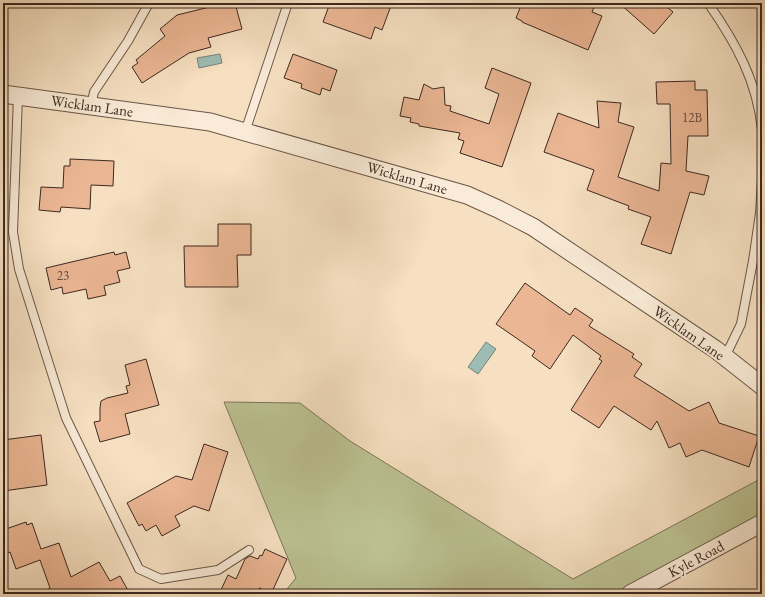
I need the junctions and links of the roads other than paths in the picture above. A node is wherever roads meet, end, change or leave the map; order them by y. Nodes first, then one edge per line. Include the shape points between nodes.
1 (150, 3) edge
2 (288, 3) edge
3 (708, 3) edge
4 (10, 95) edge
5 (91, 106) junction
6 (762, 130) edge
7 (245, 132) junction
8 (762, 179) edge
9 (725, 357) junction
10 (762, 386) edge
11 (762, 523) edge
12 (249, 550) dead end
13 (630, 594) edge

1 - 5 lane via 94,92
2 - 7 lane
3 - 6 lane via 747,69
4 - 5 street, Wicklam Lane
4 - 12 lane via 13,232 19,269 66,418 139,569 161,579 218,570
5 - 7 street, Wicklam Lane via 210,122
7 - 9 street, Wicklam Lane via 467,196 498,209 533,227
8 - 9 lane via 760,214 741,324
9 - 10 street, Wicklam Lane
11 - 13 street, Kyle Road

